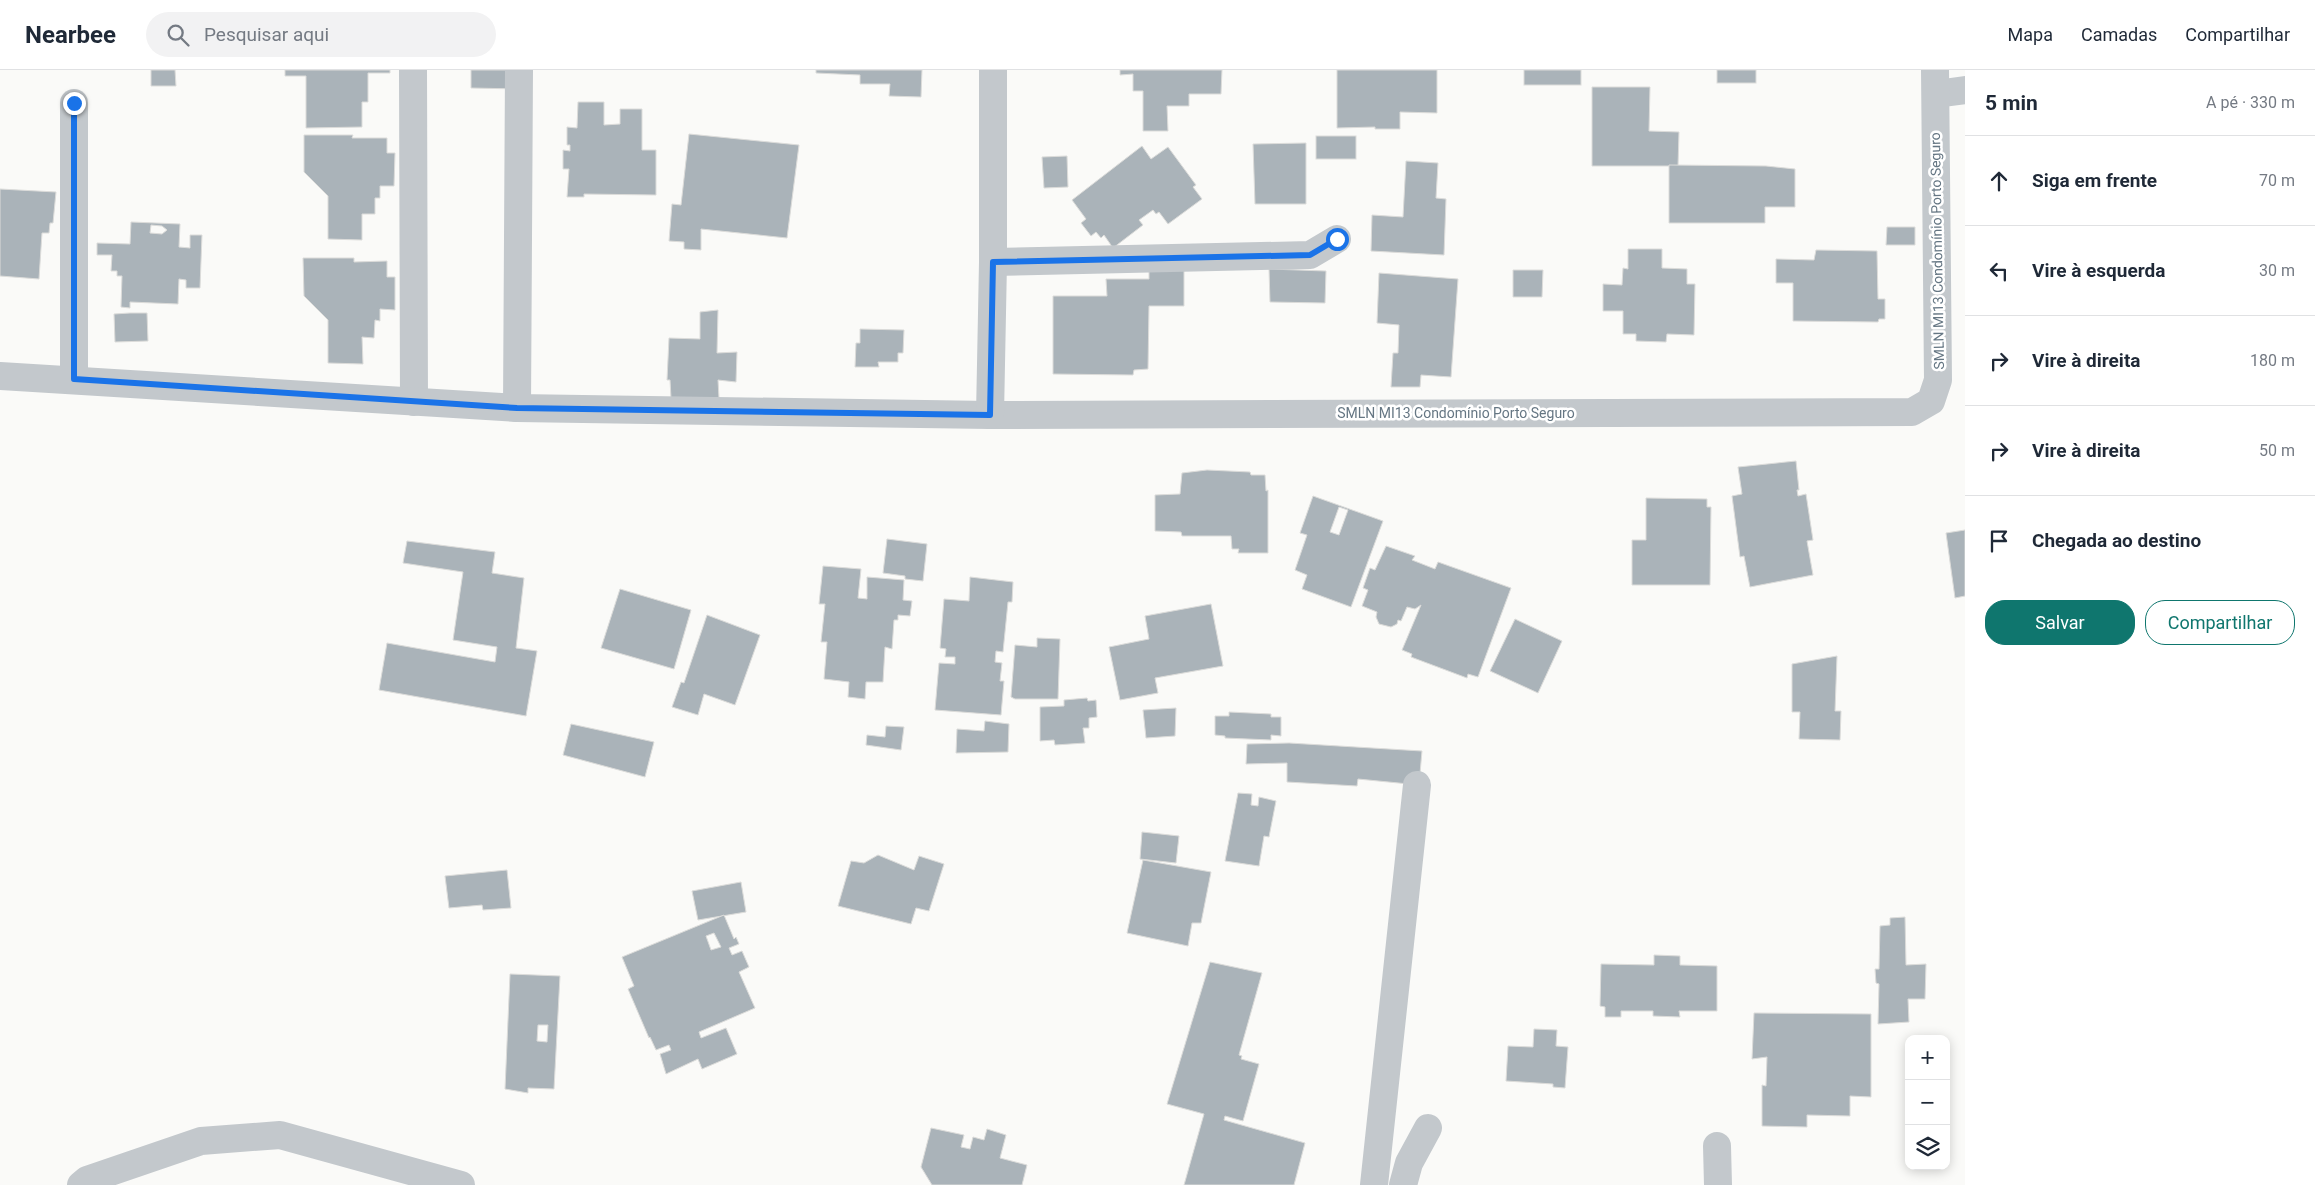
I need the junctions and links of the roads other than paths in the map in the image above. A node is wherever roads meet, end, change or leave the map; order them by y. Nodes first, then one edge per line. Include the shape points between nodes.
1 (413, 70) edge
2 (519, 70) edge
3 (993, 70) edge
4 (1935, 82) edge
5 (1965, 90) edge
6 (74, 103) dead end
7 (1337, 239) dead end
8 (993, 262) junction
9 (0, 376) edge
10 (74, 379) junction
11 (414, 402) junction
12 (517, 408) junction
13 (990, 415) junction
14 (1418, 785) dead end
15 (1428, 1128) dead end
16 (1717, 1146) dead end
17 (82, 1185) edge
18 (461, 1185) edge
19 (1374, 1185) edge
20 (1403, 1185) edge
21 (1718, 1185) edge

1 - 11 street
2 - 12 street
3 - 8 street
4 - 5 street
4 - 13 street, SMLN MI13 Condomínio Porto Seguro via 1938,380 1931,401 1912,412
6 - 10 street
7 - 8 street via 1310,255
8 - 13 street
9 - 10 street, SMLN MI13 Condomínio Porto Seguro
10 - 11 street, SMLN MI13 Condomínio Porto Seguro
11 - 12 street, SMLN MI13 Condomínio Porto Seguro
12 - 13 street, SMLN MI13 Condomínio Porto Seguro
14 - 19 street
15 - 20 street via 1409,1162
16 - 21 street
17 - 18 street via 87,1180 201,1141 280,1135

